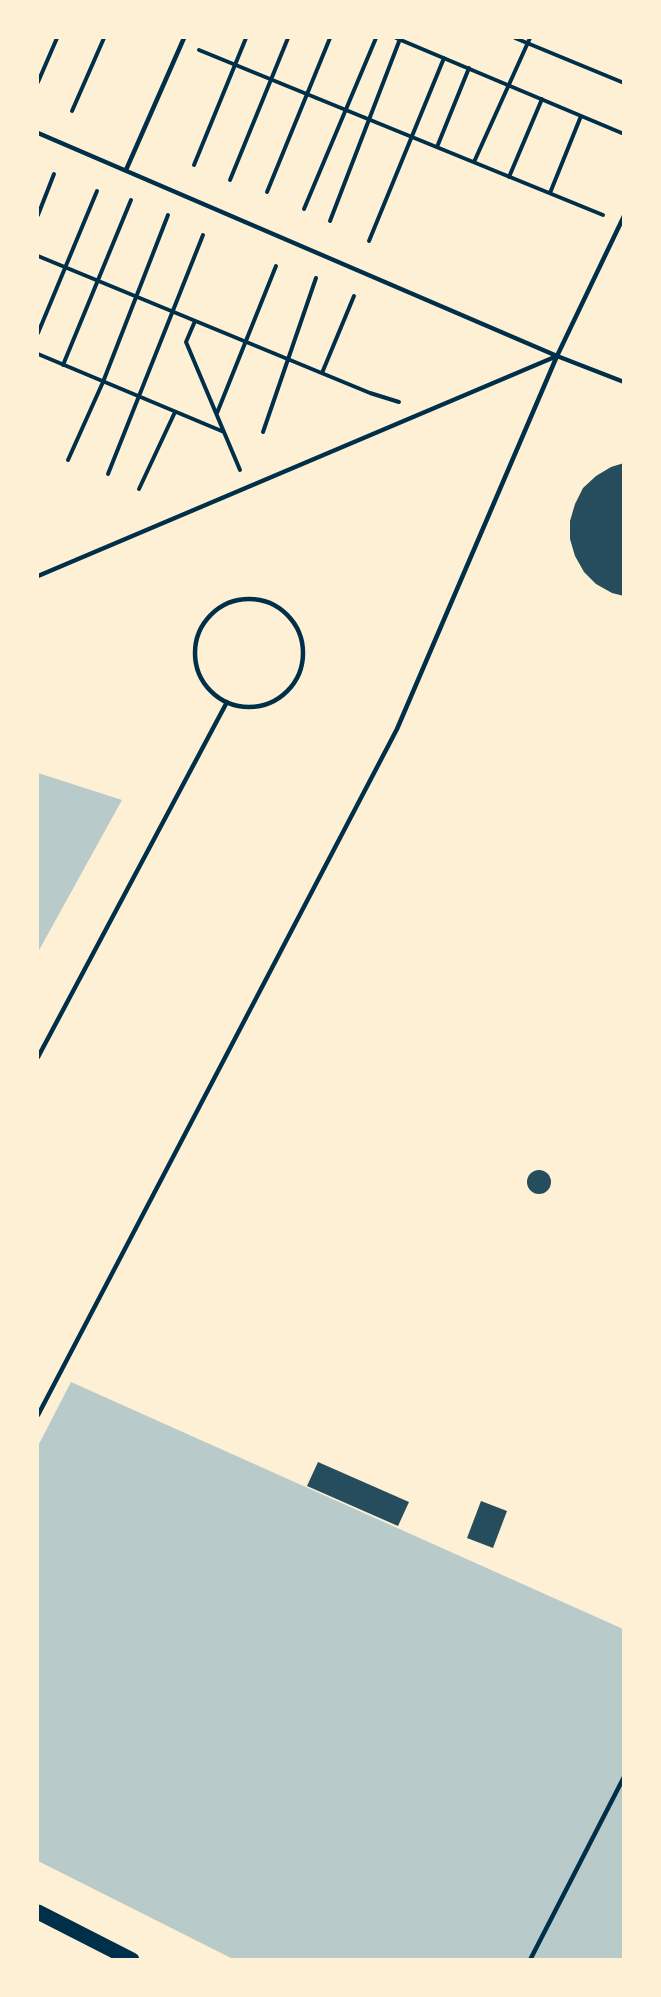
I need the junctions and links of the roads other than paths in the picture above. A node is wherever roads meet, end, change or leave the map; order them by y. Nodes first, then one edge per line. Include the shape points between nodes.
1 (182, 40) edge
2 (38, 133) edge
3 (126, 170) junction
4 (624, 216) edge
5 (557, 356) junction
6 (624, 382) edge
7 (38, 576) edge
8 (227, 702) junction
9 (38, 1056) edge
10 (38, 1415) edge
11 (624, 1777) edge
12 (38, 1912) edge
13 (132, 1959) edge
14 (531, 1959) edge

1 - 3 lane
2 - 3 lane
3 - 5 lane
4 - 5 lane
5 - 6 lane
5 - 7 lane
5 - 10 lane via 397,729
8 - 8 lane via 245,707 270,702 291,687 299,672 303,655 297,630 287,615 266,602 231,602 203,625 196,660 201,677 212,692
8 - 9 lane
11 - 14 lane
12 - 13 main road

